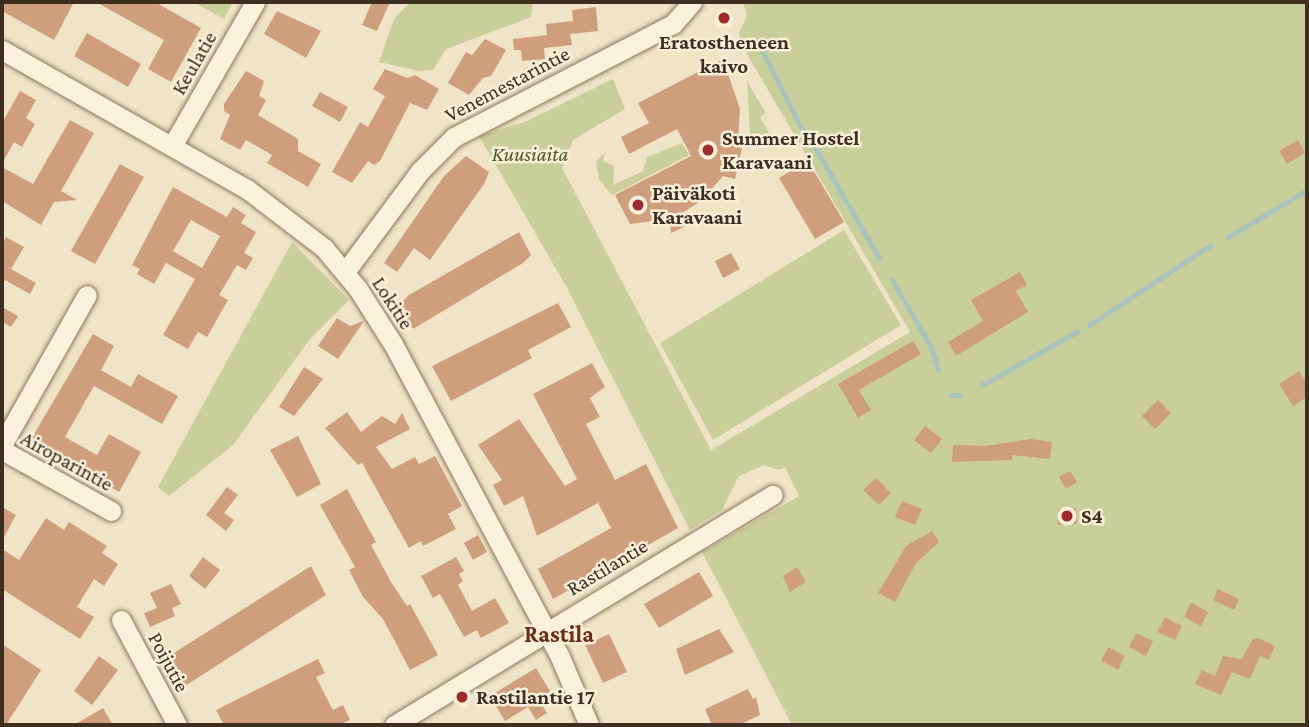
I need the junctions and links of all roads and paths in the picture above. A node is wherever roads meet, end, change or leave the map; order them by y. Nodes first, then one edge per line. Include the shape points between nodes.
1 (254, 2) edge
2 (692, 2) edge
3 (2, 50) edge
4 (172, 146) junction
5 (345, 272) junction
6 (87, 295) dead end
7 (2, 445) edge
8 (2, 450) edge
9 (773, 495) dead end
10 (111, 511) dead end
11 (121, 620) dead end
12 (546, 633) junction
13 (177, 725) edge
14 (394, 725) edge
15 (589, 725) edge

1 - 4 street, Keulatie
2 - 5 street, Venemestarintie via 673,24 454,137 419,171
3 - 4 street, Lokitie
4 - 5 street, Lokitie via 269,204 309,234
5 - 12 street, Lokitie via 393,344
6 - 7 street
8 - 10 street, Airoparintie
9 - 12 street, Rastilantie
11 - 13 street, Poijutie
12 - 14 street, Rastilantie
12 - 15 street, Lokitie

